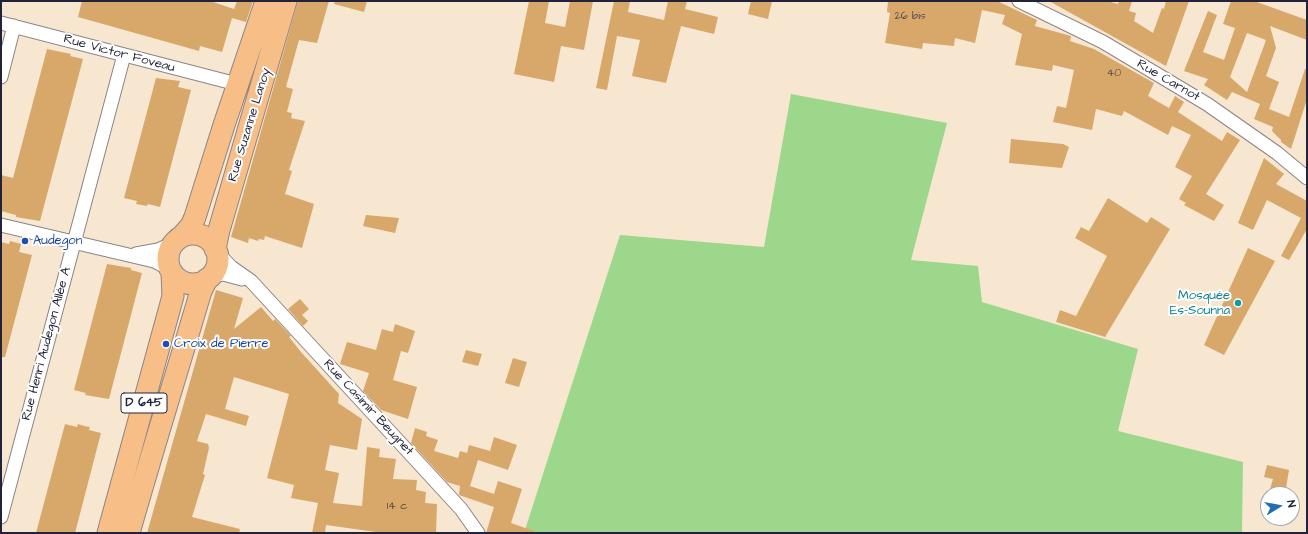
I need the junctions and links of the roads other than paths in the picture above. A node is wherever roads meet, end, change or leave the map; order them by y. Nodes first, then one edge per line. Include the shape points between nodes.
1 (266, 1) edge
2 (286, 1) edge
3 (1019, 1) edge
4 (1, 23) edge
5 (14, 26) junction
6 (124, 55) junction
7 (1, 77) edge
8 (237, 84) junction
9 (1307, 178) edge
10 (1, 225) edge
11 (177, 240) junction
12 (74, 244) junction
13 (216, 251) junction
14 (124, 254) junction
15 (171, 271) junction
16 (209, 277) junction
17 (254, 286) junction
18 (1, 517) edge
19 (108, 533) edge
20 (129, 533) edge
21 (478, 533) edge

1 - 8 main road, Rue Suzanne Lanoy
2 - 13 main road, Rue Suzanne Lanoy via 220,224
3 - 9 street, Rue Carnot via 1103,42 1207,104 1277,153
4 - 5 street, Rue Victor Foveau
5 - 6 street, Rue Victor Foveau
5 - 7 street
6 - 8 street, Rue Victor Foveau
6 - 12 street, Rue Henri Audegon Allée A
8 - 11 main road, Rue Suzanne Lanoy via 195,217 191,226
10 - 12 street
11 - 13 main road via 192,234 201,235 209,240
11 - 14 street via 152,252
11 - 15 main road via 168,256
12 - 14 street
12 - 18 street, Rue Henri Audegon Allée A
13 - 16 main road via 217,263
13 - 17 street, Rue Casimir Beugnet
14 - 15 street via 154,261
15 - 16 main road via 182,281 190,284 199,283
15 - 19 main road, D 645 via 173,296
16 - 17 street, Rue Casimir Beugnet via 223,274
16 - 20 main road, D 645 via 201,291
17 - 21 street, Rue Casimir Beugnet via 461,509

